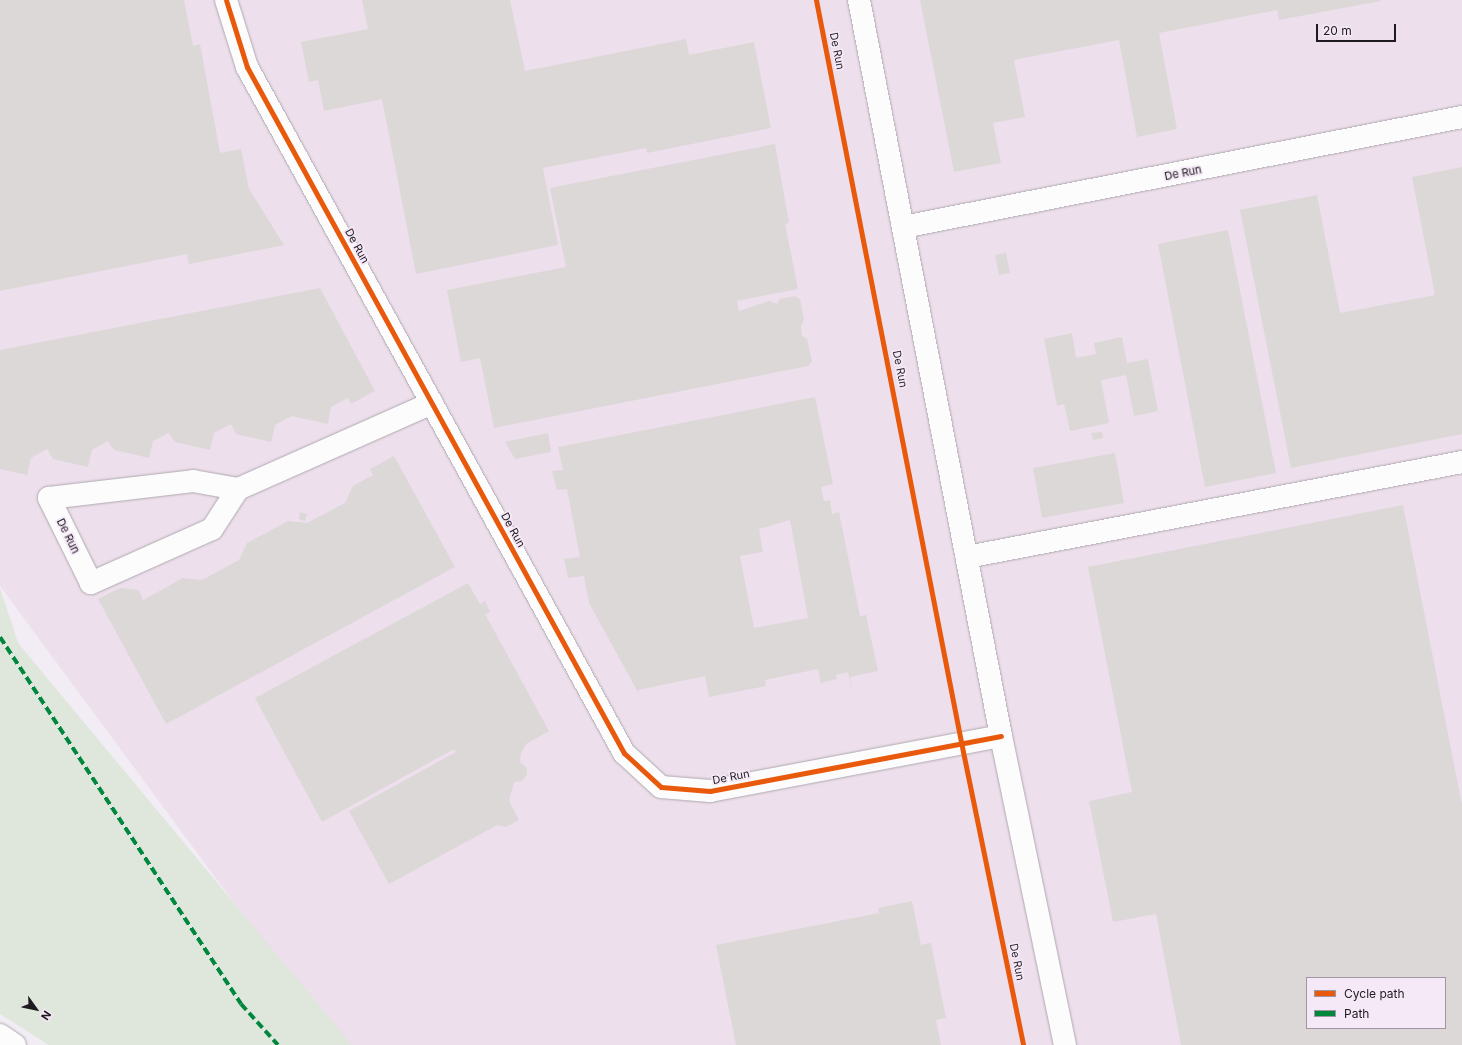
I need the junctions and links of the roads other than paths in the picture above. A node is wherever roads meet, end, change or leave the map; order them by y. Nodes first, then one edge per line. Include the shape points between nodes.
1 (226, 0) edge
2 (858, 0) edge
3 (1462, 117) edge
4 (903, 227) junction
5 (432, 403) junction
6 (1462, 462) edge
7 (238, 489) junction
8 (967, 557) junction
9 (1001, 736) junction
10 (0, 1035) edge
11 (15, 1045) edge
12 (1065, 1045) edge

1 - 5 main road, De Run via 247,67
2 - 4 main road
3 - 4 main road, De Run
4 - 8 main road
5 - 7 main road
5 - 9 main road, De Run via 624,753 660,787 710,791
6 - 8 main road
7 - 7 main road, De Run via 193,481 49,498 91,583 212,530
8 - 9 main road
9 - 12 main road
10 - 11 main road

